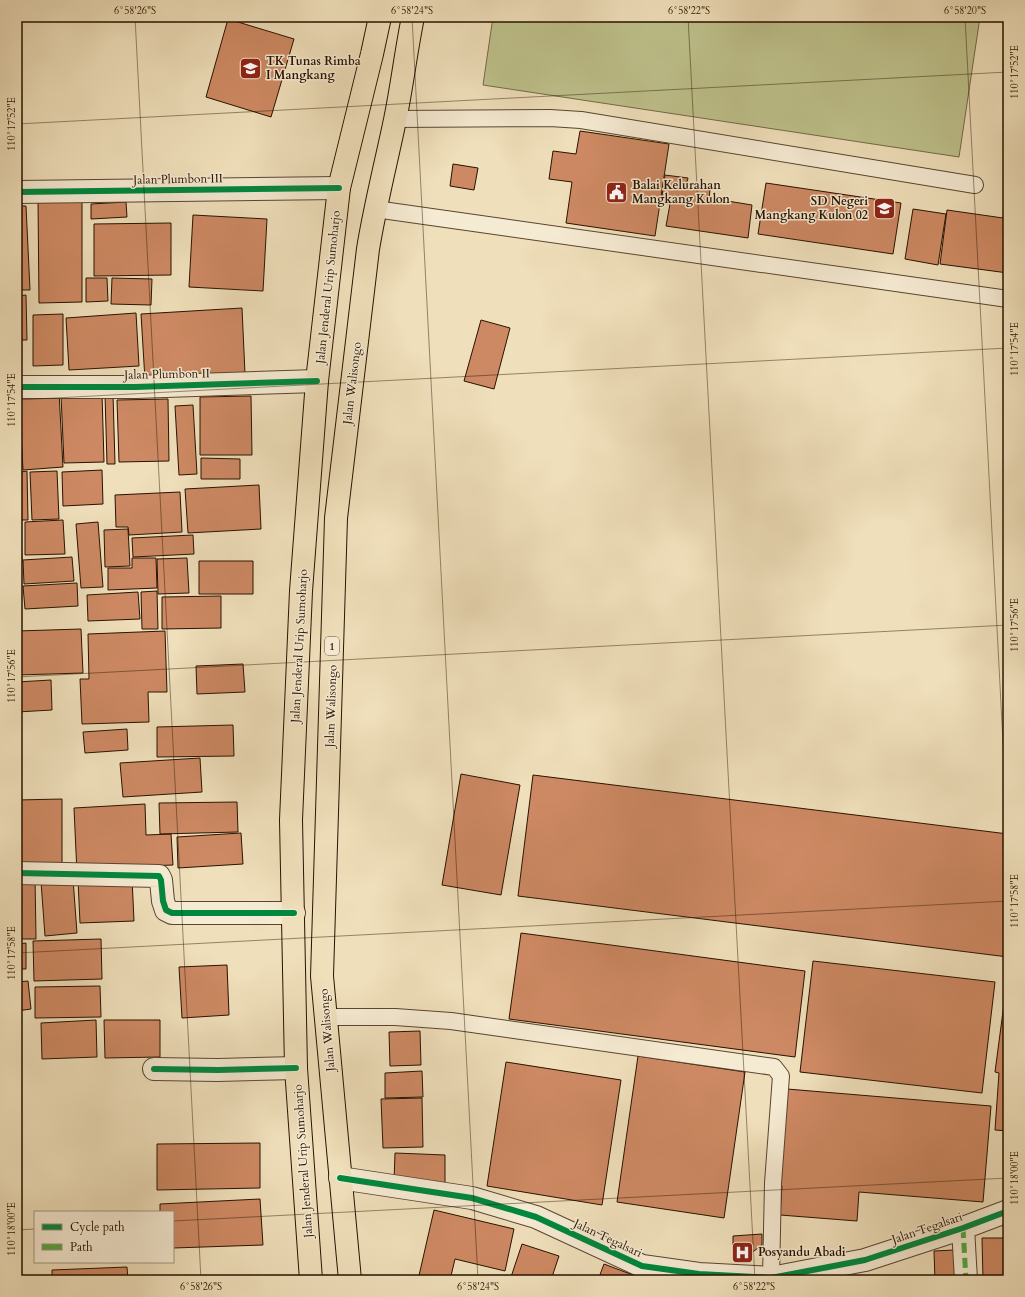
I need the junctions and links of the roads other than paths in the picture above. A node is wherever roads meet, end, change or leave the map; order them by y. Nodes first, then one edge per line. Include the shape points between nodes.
1 (380, 17) edge
2 (413, 17) edge
3 (395, 119) junction
4 (975, 185) dead end
5 (339, 188) junction
6 (17, 192) edge
7 (375, 209) junction
8 (1008, 299) edge
9 (318, 381) junction
10 (17, 387) edge
11 (301, 591) junction
12 (334, 598) junction
13 (17, 873) edge
14 (294, 913) junction
15 (326, 1017) junction
16 (296, 1068) junction
17 (154, 1069) dead end
18 (340, 1178) junction
19 (1008, 1211) edge
20 (963, 1228) junction
21 (851, 1272) edge
22 (660, 1274) edge
23 (771, 1278) junction
24 (310, 1280) edge
25 (350, 1280) edge
26 (966, 1280) edge

1 - 5 highway, Jalan Jenderal Urip Sumoharjo
2 - 3 highway, Jalan Walisongo / 1
3 - 4 lane via 581,120
3 - 7 highway, Jalan Walisongo / 1
5 - 6 street, Jalan Plumbon III
5 - 9 highway, Jalan Jenderal Urip Sumoharjo
7 - 8 lane
7 - 12 highway, Jalan Walisongo / 1 via 336,518
9 - 10 street, Jalan Plumbon II via 135,387
9 - 11 highway, Jalan Jenderal Urip Sumoharjo
11 - 12 highway
11 - 14 highway, Jalan Jenderal Urip Sumoharjo via 291,820
12 - 15 highway, Jalan Walisongo / 1 via 322,976
13 - 14 street via 159,876 166,910 172,913
14 - 16 highway, Jalan Jenderal Urip Sumoharjo
15 - 18 highway, Jalan Walisongo / 1
15 - 23 lane via 395,1017 451,1021 774,1068 781,1076 773,1183
16 - 17 street
16 - 24 highway, Jalan Jenderal Urip Sumoharjo
18 - 22 street, Jalan Tegalsari via 472,1198 536,1217
18 - 25 highway, Jalan Walisongo / 1
19 - 20 street, Jalan Tegalsari
20 - 21 street, Jalan Tegalsari via 865,1260
20 - 26 street
21 - 23 street, Jalan Tegalsari
22 - 23 street, Jalan Tegalsari

